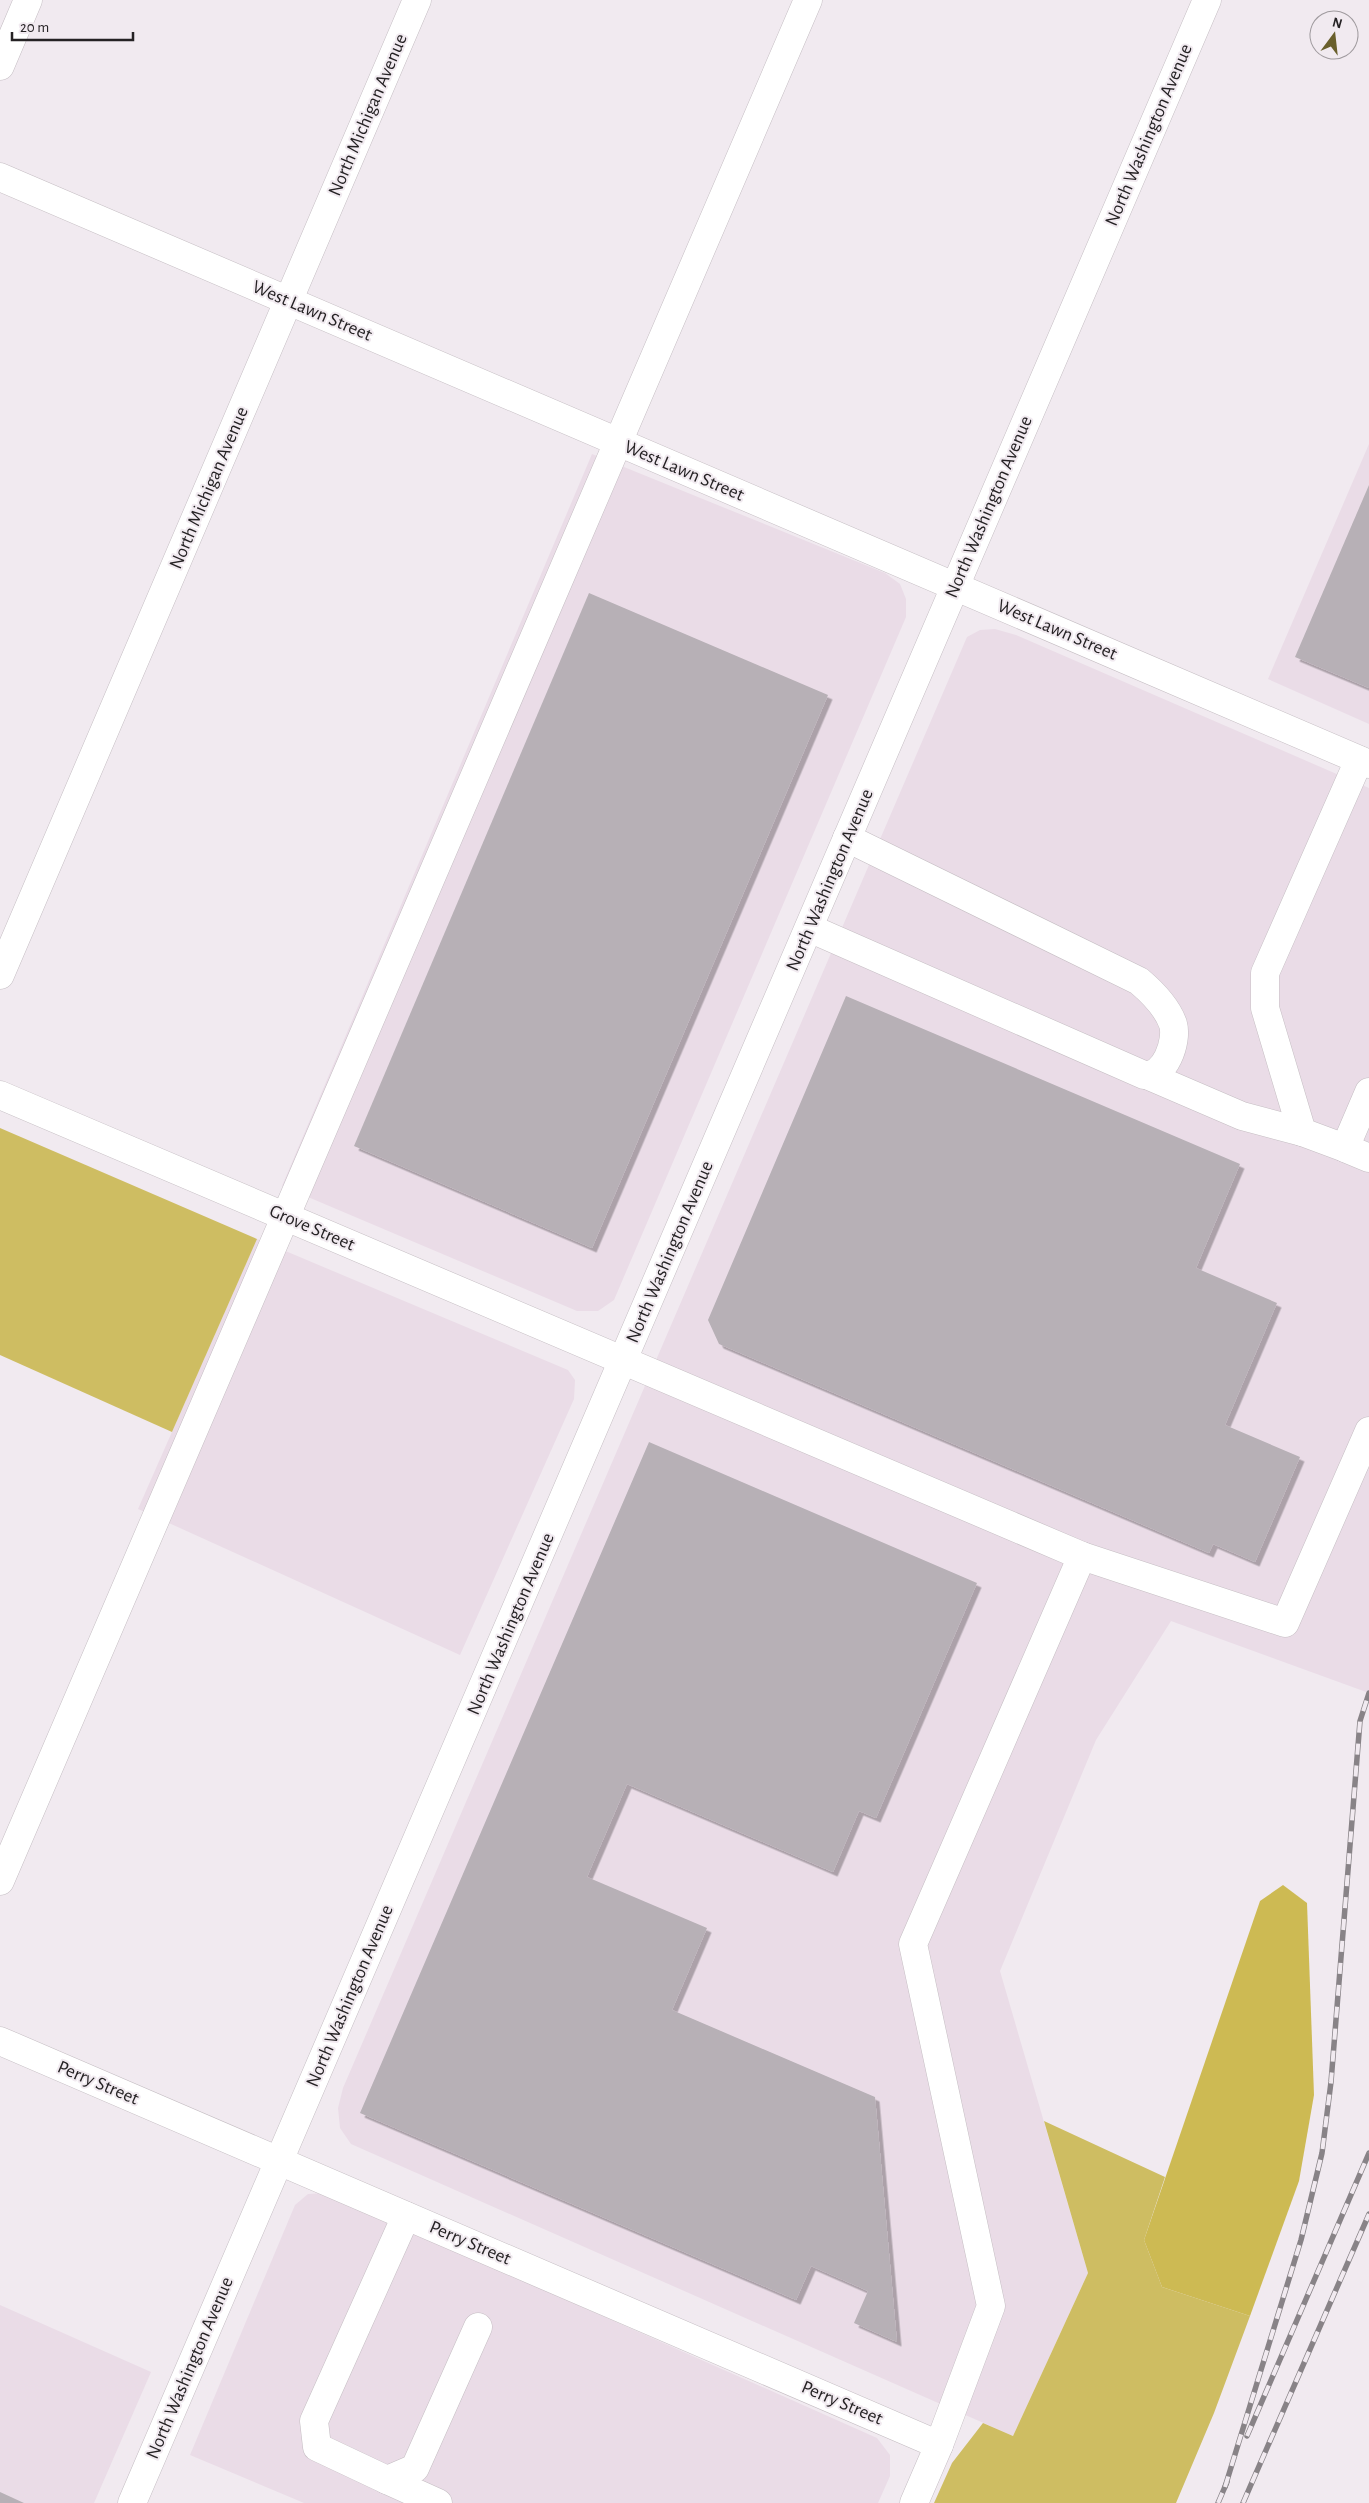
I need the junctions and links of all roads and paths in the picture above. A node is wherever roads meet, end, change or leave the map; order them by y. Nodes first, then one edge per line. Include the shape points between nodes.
1 (28, 0) edge
2 (417, 0) edge
3 (808, 0) edge
4 (1207, 0) edge
5 (0, 66) edge
6 (0, 176) edge
7 (289, 301) junction
8 (618, 442) junction
9 (955, 586) junction
10 (1364, 762) edge
11 (847, 838) junction
12 (809, 928) junction
13 (0, 975) edge
14 (1149, 1076) junction
15 (1369, 1092) edge
16 (0, 1094) edge
17 (1302, 1132) junction
18 (1357, 1152) edge
19 (286, 1217) junction
20 (624, 1362) junction
21 (1369, 1431) edge
22 (1082, 1556) junction
23 (0, 1881) edge
24 (0, 2041) edge
25 (279, 2161) junction
26 (406, 2216) junction
27 (478, 2327) dead end
28 (939, 2445) junction
29 (387, 2480) junction
30 (132, 2503) edge
31 (438, 2503) edge
32 (914, 2503) edge

1 - 5 street
2 - 7 street, North Michigan Avenue
3 - 8 street
4 - 9 street, North Washington Avenue
6 - 7 street, West Lawn Street
7 - 8 street, West Lawn Street
7 - 13 street, North Michigan Avenue
8 - 9 street, West Lawn Street
8 - 19 street
9 - 10 street, West Lawn Street
9 - 11 street, North Washington Avenue
10 - 17 street via 1265,973 1265,1008
11 - 12 street, North Washington Avenue
11 - 14 street via 1139,981 1156,997 1173,1025 1170,1053 1161,1070
12 - 14 street
12 - 20 street, North Washington Avenue
14 - 17 street via 1242,1116
15 - 18 street
16 - 19 street, Grove Street
17 - 18 street
19 - 20 street, Grove Street
19 - 23 street
20 - 22 street, Grove Street
20 - 25 street, North Washington Avenue
21 - 22 street, Grove Street via 1285,1623
22 - 28 street via 913,1944 991,2306
24 - 25 street, Perry Street
25 - 26 street, Perry Street
25 - 30 street, North Washington Avenue
26 - 28 street, Perry Street
26 - 29 street via 314,2421 317,2447
27 - 29 street via 415,2468
28 - 32 street
29 - 31 street

